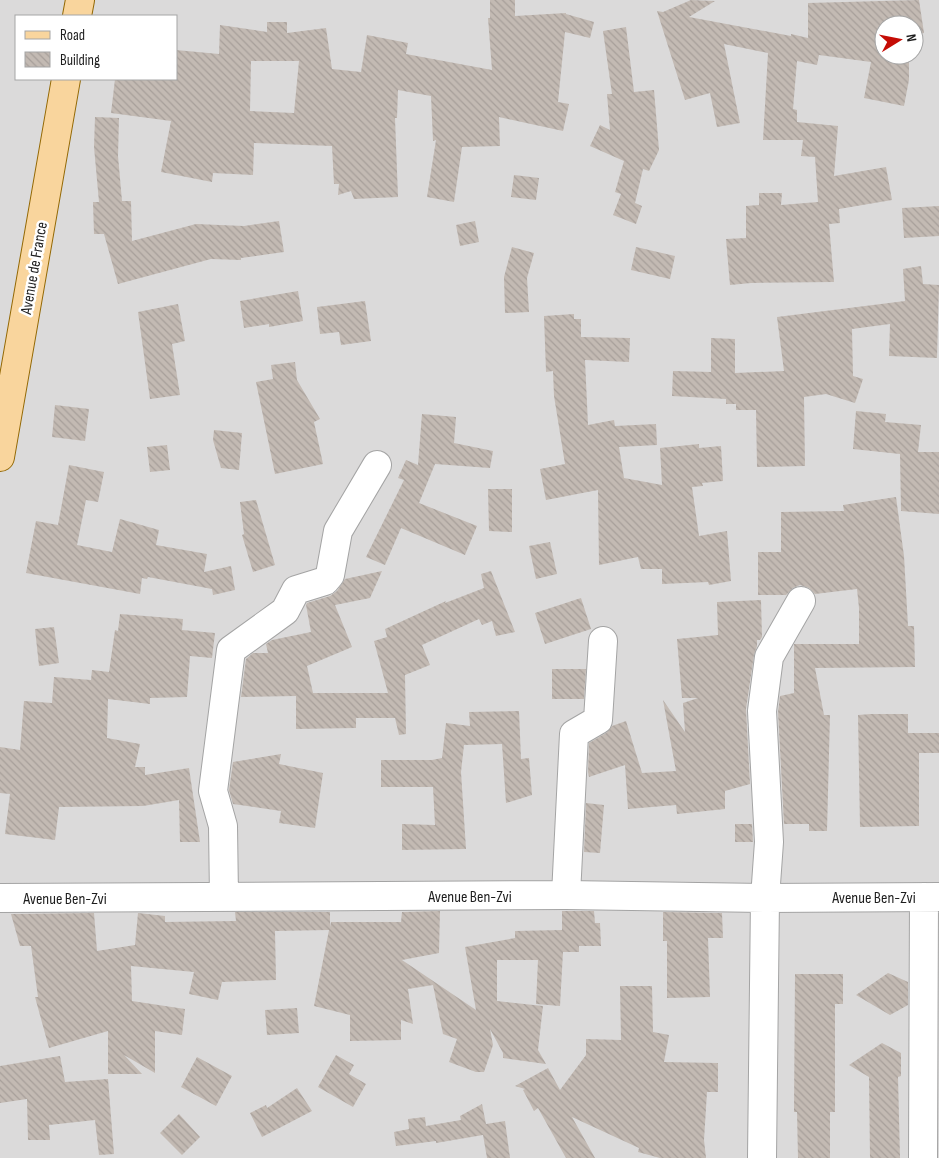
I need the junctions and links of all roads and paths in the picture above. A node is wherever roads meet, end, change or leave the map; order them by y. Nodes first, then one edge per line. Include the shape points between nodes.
1 (80, 0) edge
2 (77, 15) edge
3 (66, 80) edge
4 (0, 455) edge
5 (377, 465) dead end
6 (802, 601) dead end
7 (603, 640) dead end
8 (566, 895) junction
9 (224, 897) junction
10 (932, 897) edge
11 (0, 898) edge
12 (765, 898) junction
13 (762, 1158) edge
14 (923, 1158) edge

1 - 2 main road
3 - 4 main road, Avenue de France
5 - 9 street via 338,531 330,575 325,581 296,590 285,611 230,650 213,792 223,826
6 - 12 street via 769,657 762,711 769,842
7 - 8 street via 598,720 574,734
8 - 9 street, Avenue Ben-Zvi
8 - 12 street, Avenue Ben-Zvi
9 - 11 street, Avenue Ben-Zvi
10 - 12 street, Avenue Ben-Zvi
10 - 14 street
12 - 13 street

